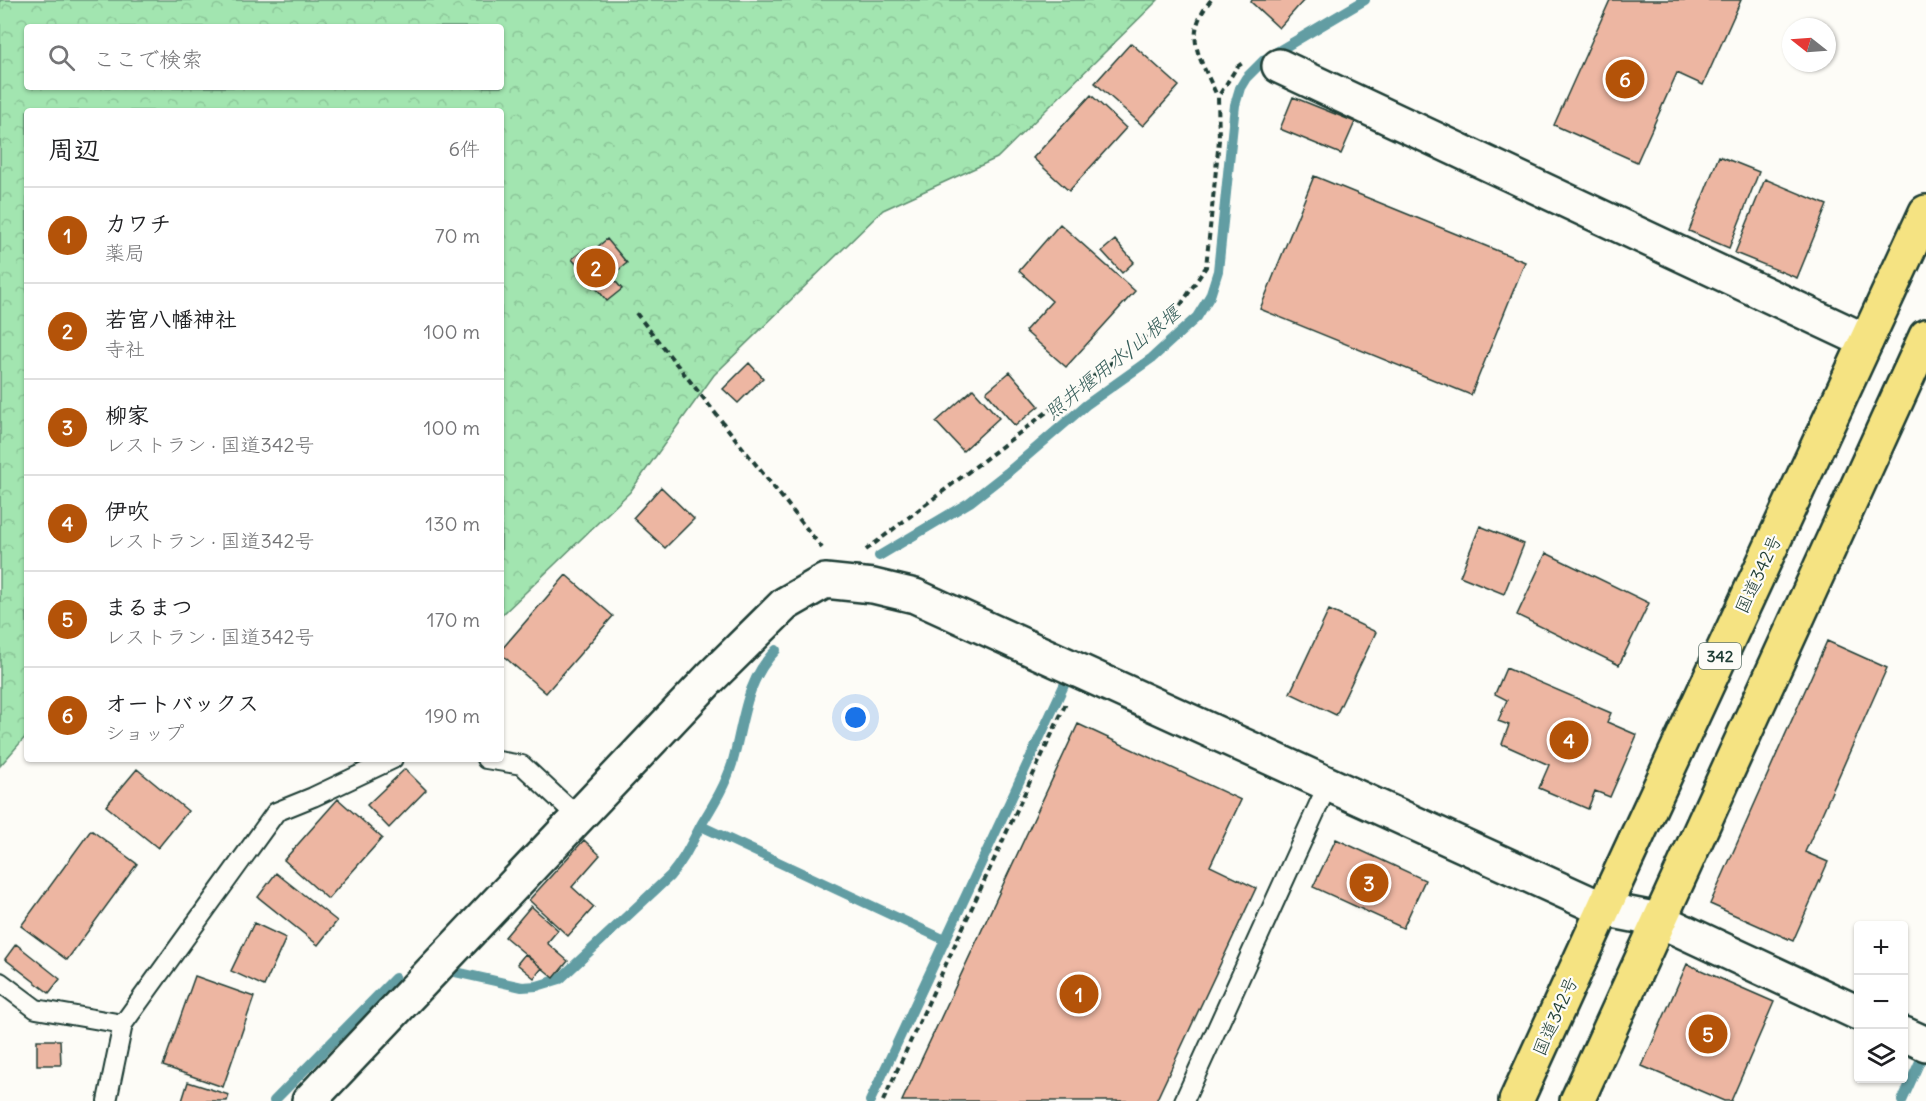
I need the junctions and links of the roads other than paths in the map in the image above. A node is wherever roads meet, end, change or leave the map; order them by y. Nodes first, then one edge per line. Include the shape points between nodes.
1 (1279, 66) road end
2 (1926, 212) edge
3 (1926, 336) edge
4 (1866, 341) junction
5 (387, 762) edge
6 (504, 762) edge
7 (1328, 784) junction
8 (578, 817) junction
9 (1603, 909) junction
10 (1659, 920) junction
11 (0, 982) edge
12 (1854, 1011) edge
13 (123, 1024) junction
14 (1908, 1036) edge
15 (1926, 1044) edge
16 (107, 1101) edge
17 (309, 1101) edge
18 (1184, 1101) edge
19 (1516, 1101) edge
20 (1577, 1101) edge

1 - 4 street
2 - 4 highway, 国道342号 / 342
3 - 10 highway
4 - 9 highway, 国道342号 / 342
5 - 13 lane via 276,812
6 - 8 lane via 522,765
7 - 8 street via 915,596 832,576 785,604
7 - 9 street
7 - 18 lane
8 - 17 street
9 - 10 street
9 - 19 highway, 国道342号 / 342
10 - 12 street
10 - 20 highway
11 - 13 lane via 36,1009
13 - 16 lane
14 - 15 street

